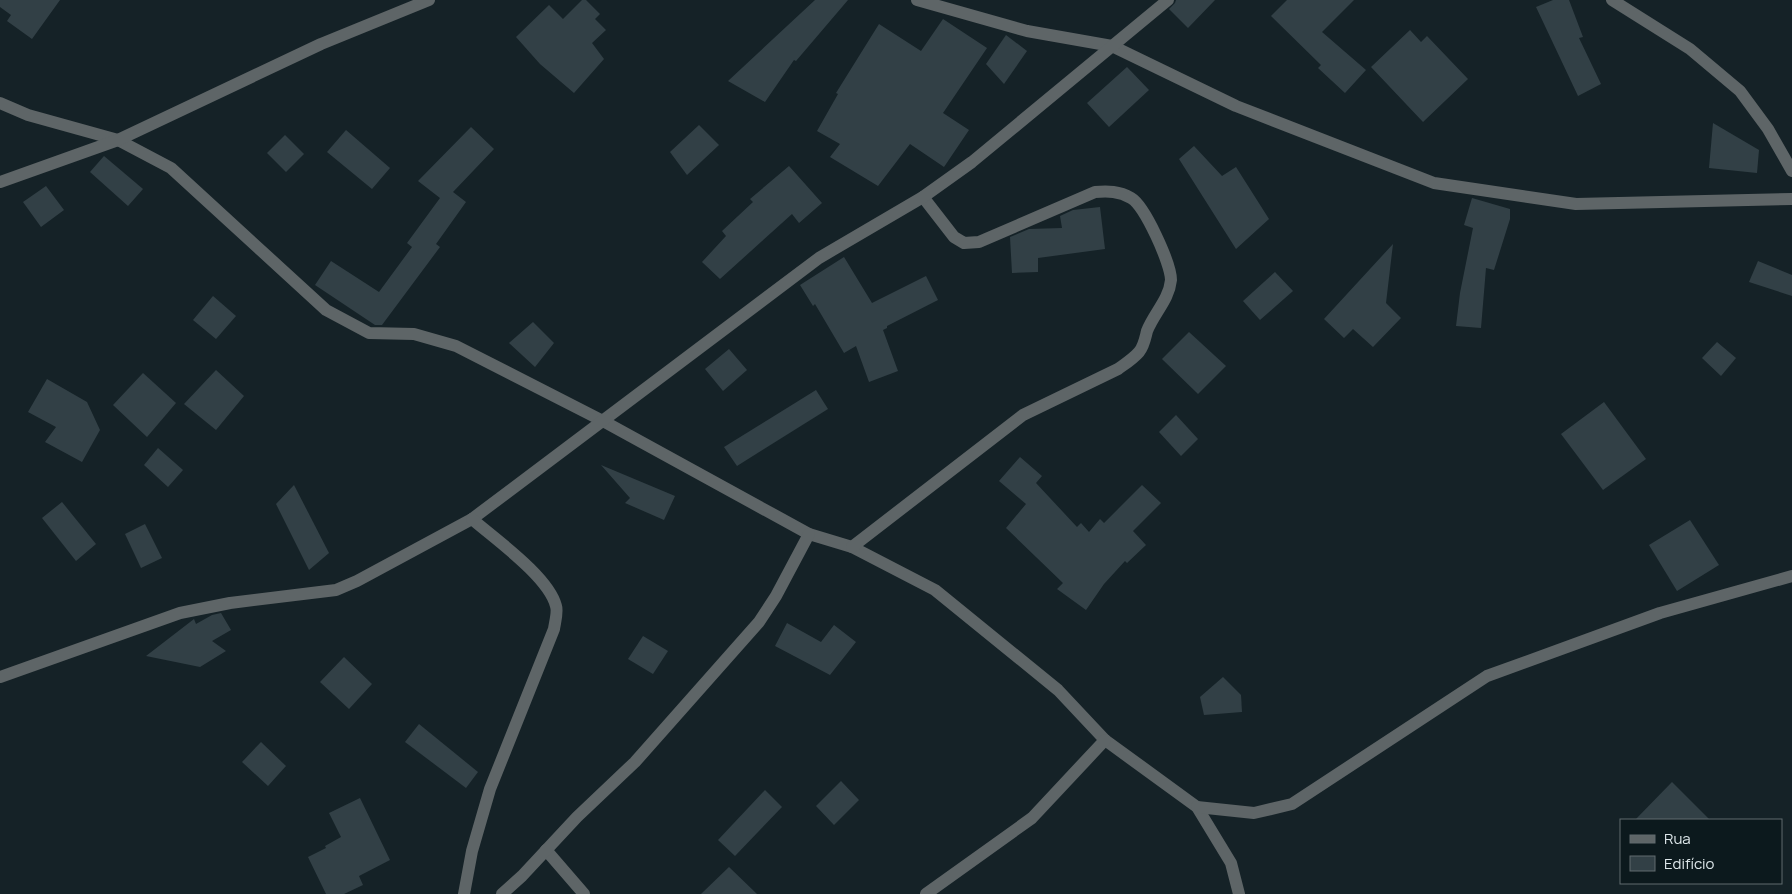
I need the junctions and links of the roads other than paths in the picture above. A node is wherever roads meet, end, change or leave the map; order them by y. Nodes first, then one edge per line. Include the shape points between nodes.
1 (425, 0) edge
2 (917, 0) edge
3 (1168, 0) edge
4 (1612, 0) edge
5 (1112, 46) junction
6 (0, 103) edge
7 (118, 140) junction
8 (1792, 171) edge
9 (0, 182) edge
10 (923, 197) junction
11 (1792, 199) edge
12 (602, 421) junction
13 (472, 519) junction
14 (809, 534) junction
15 (852, 547) junction
16 (1792, 576) edge
17 (0, 677) edge
18 (1105, 740) junction
19 (1197, 807) junction
20 (546, 850) junction
21 (464, 894) edge
22 (502, 894) edge
23 (584, 894) edge
24 (926, 894) edge
25 (1239, 894) edge

1 - 7 street via 321,44
2 - 5 street via 1027,31
3 - 5 street
4 - 8 street via 1690,49 1740,91 1768,128
5 - 10 street via 972,162
5 - 11 street via 1236,106 1434,183 1576,204
6 - 7 street via 28,115
7 - 9 street
7 - 12 street via 171,168 326,310 369,333 414,334 456,346
10 - 12 street via 819,258
10 - 15 street via 954,237 964,243 979,242 1095,192 1113,190 1133,199 1144,212 1171,277 1169,290 1140,352 1128,362 1023,415
12 - 13 street
12 - 14 street
13 - 17 street via 336,590 230,603 180,613
13 - 21 street via 536,574 557,607 554,629 490,789 472,851
14 - 15 street
14 - 20 street via 759,622 635,762
15 - 18 street via 935,590 1058,690
16 - 19 street via 1660,613 1487,676 1292,804 1254,813
18 - 19 street
18 - 24 street via 1032,818
19 - 25 street via 1231,863
20 - 22 street
20 - 23 street

